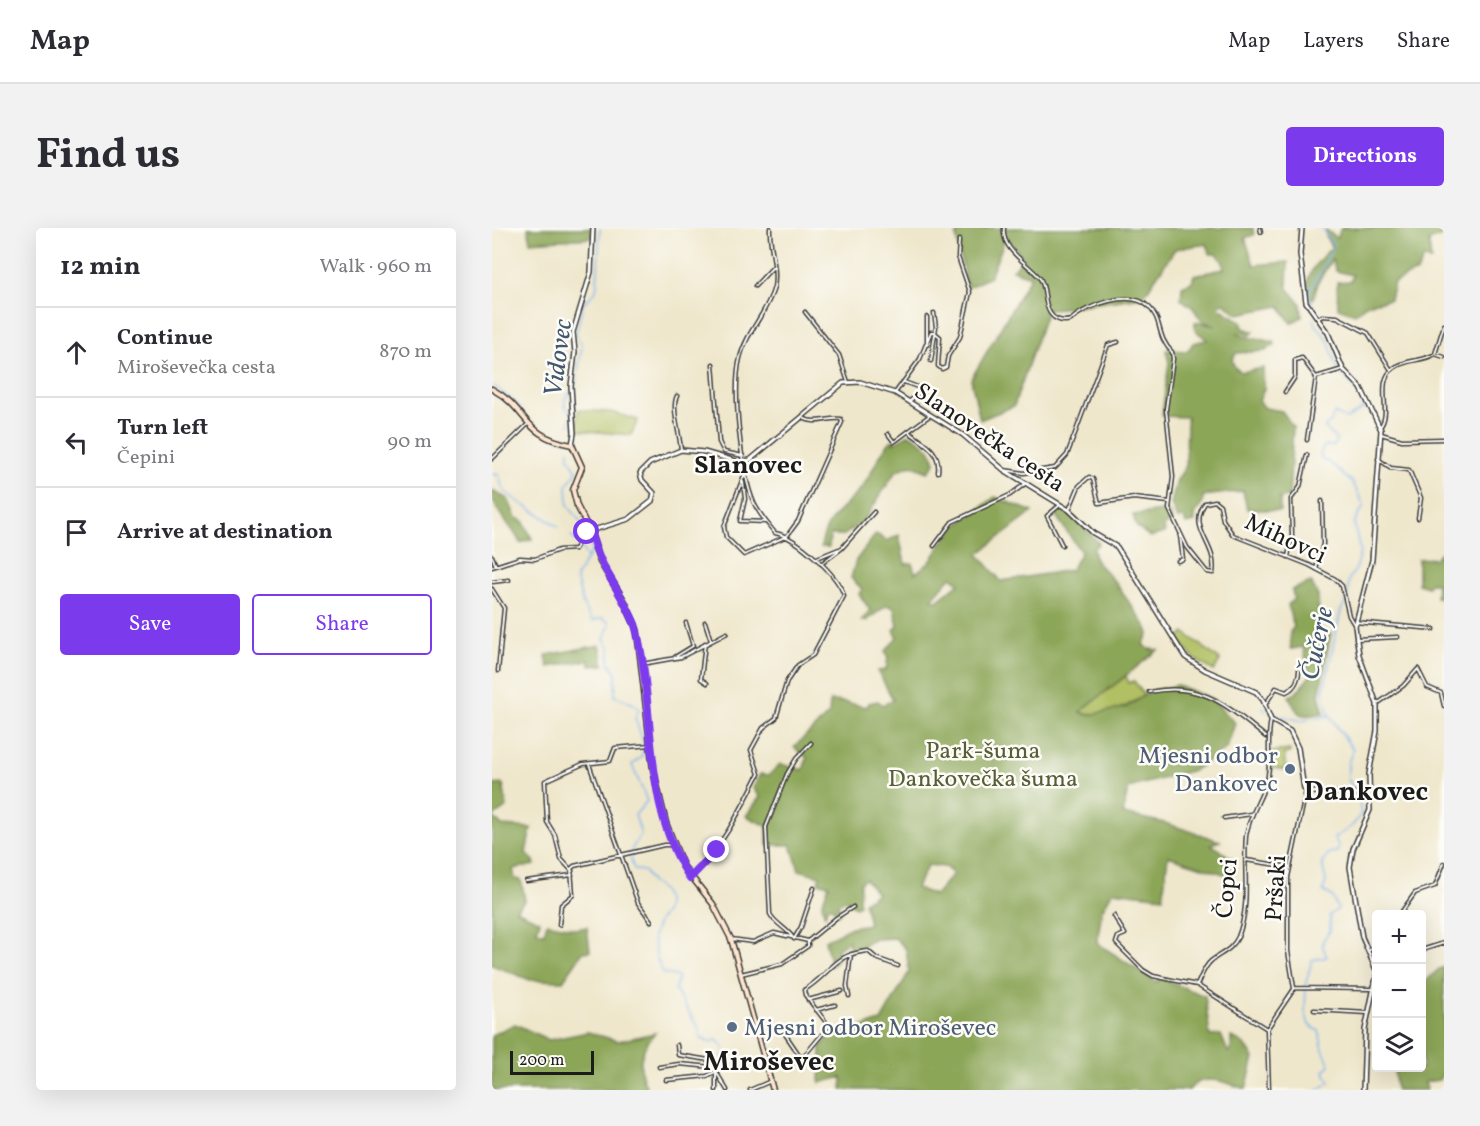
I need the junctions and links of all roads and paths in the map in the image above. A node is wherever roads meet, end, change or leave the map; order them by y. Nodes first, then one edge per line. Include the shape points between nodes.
1 (593, 228) edge
2 (770, 228) edge
3 (1004, 228) edge
4 (1302, 228) edge
5 (958, 240) dead end
6 (775, 265) junction
7 (755, 286) dead end
8 (805, 312) dead end
9 (934, 313) dead end
10 (927, 317) dead end
11 (1318, 319) junction
12 (1444, 325) edge
13 (936, 333) junction
14 (1118, 342) dead end
15 (927, 345) junction
16 (1435, 354) junction
17 (1444, 357) edge
18 (931, 361) dead end
19 (713, 364) dead end
20 (1340, 370) junction
21 (1391, 370) junction
22 (1316, 377) junction
23 (904, 381) junction
24 (848, 382) junction
25 (492, 389) edge
26 (1285, 392) dead end
27 (895, 393) junction
28 (677, 396) dead end
29 (909, 402) junction
30 (929, 416) junction
31 (802, 417) junction
32 (527, 425) junction
33 (1380, 427) junction
34 (909, 432) junction
35 (888, 434) dead end
36 (1381, 434) junction
37 (1444, 439) edge
38 (1307, 440) dead end
39 (572, 445) junction
40 (681, 450) junction
41 (1307, 455) dead end
42 (743, 456) junction
43 (492, 459) edge
44 (1378, 459) junction
45 (744, 461) junction
46 (1004, 470) junction
47 (938, 471) dead end
48 (745, 473) junction
49 (743, 480) junction
50 (1025, 484) junction
51 (1322, 501) dead end
52 (1169, 502) junction
53 (1059, 505) junction
54 (1069, 510) junction
55 (874, 512) dead end
56 (1418, 518) dead end
57 (767, 522) junction
58 (587, 532) junction
59 (1180, 533) junction
60 (787, 536) junction
61 (1062, 545) dead end
62 (934, 546) dead end
63 (842, 548) junction
64 (492, 555) edge
65 (1288, 557) junction
66 (817, 558) junction
67 (1178, 561) dead end
68 (820, 564) junction
69 (496, 566) junction
70 (492, 567) edge
71 (1316, 569) junction
72 (509, 580) dead end
73 (492, 582) edge
74 (492, 589) edge
75 (1350, 619) junction
76 (686, 622) dead end
77 (705, 622) dead end
78 (1355, 622) junction
79 (1434, 629) dead end
80 (727, 633) dead end
81 (1398, 637) dead end
82 (1356, 639) junction
83 (711, 641) junction
84 (705, 643) junction
85 (675, 657) junction
86 (642, 664) junction
87 (1299, 666) dead end
88 (498, 671) dead end
89 (707, 683) dead end
90 (1149, 692) dead end
91 (1377, 704) junction
92 (1266, 705) junction
93 (1443, 706) edge
94 (1271, 720) junction
95 (1267, 737) junction
96 (811, 743) dead end
97 (647, 745) junction
98 (589, 764) junction
99 (1306, 791) junction
100 (1370, 794) junction
101 (1251, 814) junction
102 (1224, 818) dead end
103 (674, 845) junction
104 (621, 856) junction
105 (1246, 860) junction
106 (1444, 863) edge
107 (1290, 867) junction
108 (572, 873) junction
109 (690, 878) junction
110 (526, 881) dead end
111 (814, 888) dead end
112 (853, 907) dead end
113 (1403, 910) edge
114 (1114, 916) dead end
115 (651, 921) dead end
116 (559, 925) dead end
117 (731, 939) junction
118 (794, 939) junction
119 (808, 941) junction
120 (1444, 943) edge
121 (1372, 949) edge
122 (1426, 949) edge
123 (1368, 951) junction
124 (851, 954) junction
125 (1374, 964) edge
126 (898, 966) dead end
127 (741, 974) junction
128 (1197, 985) junction
129 (1294, 988) junction
130 (1372, 989) edge
131 (842, 991) dead end
132 (849, 996) dead end
133 (1372, 997) edge
134 (808, 1000) junction
135 (835, 1005) dead end
136 (816, 1010) junction
137 (1314, 1010) dead end
138 (1368, 1013) junction
139 (1267, 1029) junction
140 (783, 1031) dead end
141 (677, 1045) dead end
142 (678, 1055) junction
143 (802, 1059) junction
144 (679, 1064) junction
145 (767, 1064) junction
146 (659, 1067) dead end
147 (712, 1067) junction
148 (717, 1074) junction
149 (666, 1080) dead end
150 (771, 1081) junction
151 (716, 1090) edge
152 (727, 1090) edge
153 (750, 1090) edge
154 (773, 1090) edge
155 (1269, 1090) edge
156 (1363, 1090) edge

1 - 39 street via 591,272 574,327
2 - 6 street
3 - 52 street, Mihovci via 1008,245 1041,279 1054,318 1071,320 1100,302 1142,302 1149,307 1158,322 1162,342 1172,352 1166,409 1173,477
4 - 11 street via 1304,296
5 - 13 street via 969,303 958,342 942,369 938,366 941,344
6 - 7 street
6 - 42 street via 770,299 740,360 738,399
8 - 24 street via 839,355
9 - 13 street
10 - 15 street
11 - 20 street via 1331,338
11 - 21 street via 1337,317 1368,333
12 - 16 street
13 - 15 street via 931,332
13 - 18 street
14 - 46 street via 1108,345 1066,455 1055,468 1024,473
15 - 23 street
16 - 17 street
16 - 21 street via 1418,362 1401,363
19 - 42 street via 719,442 724,452
20 - 22 street
20 - 33 street via 1360,388
21 - 33 street via 1383,390 1384,418
22 - 26 street via 1302,358 1294,360 1294,377
22 - 38 street
23 - 27 street
23 - 29 street via 923,390
24 - 27 street, Slanovečka cesta via 874,385
24 - 31 street via 838,385
25 - 32 main road via 510,402
27 - 29 street, Slanovečka cesta
28 - 40 street via 673,410 679,424
29 - 30 street, Slanovečka cesta
30 - 34 street
30 - 46 street, Slanovečka cesta via 963,435
31 - 45 street via 758,455
31 - 60 street via 813,422 836,418 842,422 798,521
32 - 39 main road via 552,441
32 - 43 street
33 - 36 street
34 - 35 street via 894,442
34 - 47 street via 920,437 935,453
36 - 37 street via 1402,440
36 - 44 street
39 - 58 main road via 582,467 573,493
40 - 45 street
40 - 58 street via 641,470 642,480 654,493 648,505 629,519
41 - 65 street via 1300,487 1291,499
42 - 45 street
44 - 56 street via 1391,468 1410,470 1421,498
44 - 78 street via 1372,560
45 - 48 street
46 - 50 street, Slanovečka cesta
48 - 49 street
48 - 57 street via 754,504
49 - 57 street via 745,499 740,521
49 - 60 street via 726,519 726,537 744,555
50 - 53 street, Slanovečka cesta
50 - 62 street via 952,522
51 - 71 street via 1323,544
52 - 54 street via 1134,498 1099,503 1093,479 1089,477 1079,486
52 - 59 street, Mihovci
53 - 54 street, Slanovečka cesta
53 - 61 street via 1047,516
54 - 92 street, Slanovečka cesta via 1092,533 1121,551 1185,657 1200,668 1252,690
55 - 63 street
57 - 60 street via 775,533
58 - 69 street via 578,546
58 - 86 main road via 635,624
59 - 65 street, Mihovci via 1201,566 1213,573 1212,549 1198,523 1205,503 1215,501 1233,536
59 - 67 street via 1182,558
60 - 66 street
63 - 66 street
63 - 68 street
64 - 69 street
65 - 71 street, Mihovci
66 - 68 street
68 - 109 street via 844,596 813,655 791,674 776,718 763,728 752,750 759,774 746,803 717,850
69 - 70 street
71 - 75 street, Mihovci via 1342,586
72 - 73 street
74 - 88 street via 504,608
75 - 78 street, Mihovci
75 - 78 street
76 - 85 street via 693,646
77 - 83 street
78 - 79 street
78 - 82 street
80 - 83 street
81 - 82 street
82 - 91 street
83 - 84 street
84 - 85 street
84 - 89 street via 701,679
85 - 86 street
86 - 97 main road
87 - 92 street via 1299,676 1290,690 1276,688
90 - 95 street via 1181,688 1208,695
91 - 93 street via 1403,686 1418,669 1427,687 1442,693
91 - 100 street
92 - 94 street
94 - 95 street, Čopci
94 - 99 street via 1288,729 1295,740
95 - 101 street, Čopci via 1267,779
96 - 118 street via 784,780 765,833 770,914
97 - 98 street via 615,748 610,761
97 - 103 main road
98 - 104 street
98 - 108 street via 545,781 547,822 555,835 561,860
99 - 100 street
99 - 107 street, Pršaki
100 - 123 street via 1370,810 1353,849 1350,867
101 - 102 street
101 - 105 street, Čopci
103 - 104 street via 664,844
103 - 109 main road
104 - 108 street via 581,863
104 - 115 street via 638,903
105 - 107 street
105 - 128 street, Čopci via 1246,906 1238,935 1225,953 1208,964
106 - 113 street via 1436,886 1415,893
107 - 129 street, Pršaki via 1288,951
108 - 110 street
108 - 116 street via 573,895 561,905
109 - 117 main road via 713,904
111 - 118 street
112 - 119 street
114 - 128 street via 1125,934 1116,943 1143,969 1153,976
117 - 118 street via 753,942 774,933
117 - 127 main road
118 - 119 street
119 - 127 street via 808,946 782,964
120 - 122 street
121 - 123 street
123 - 125 street
124 - 126 street via 868,951
124 - 132 street
124 - 134 street via 838,960 804,990
127 - 145 main road
128 - 139 street
129 - 130 street
129 - 139 street
131 - 134 street
133 - 138 street
134 - 136 street
135 - 136 street
136 - 143 street via 829,1026
137 - 138 street
138 - 156 street
139 - 155 street
140 - 143 street
141 - 142 street
142 - 144 street
142 - 147 street via 704,1058
143 - 145 street
144 - 146 street
144 - 147 street
145 - 150 main road
147 - 148 street
148 - 149 street
148 - 151 street
148 - 152 street
150 - 153 street
150 - 154 main road

